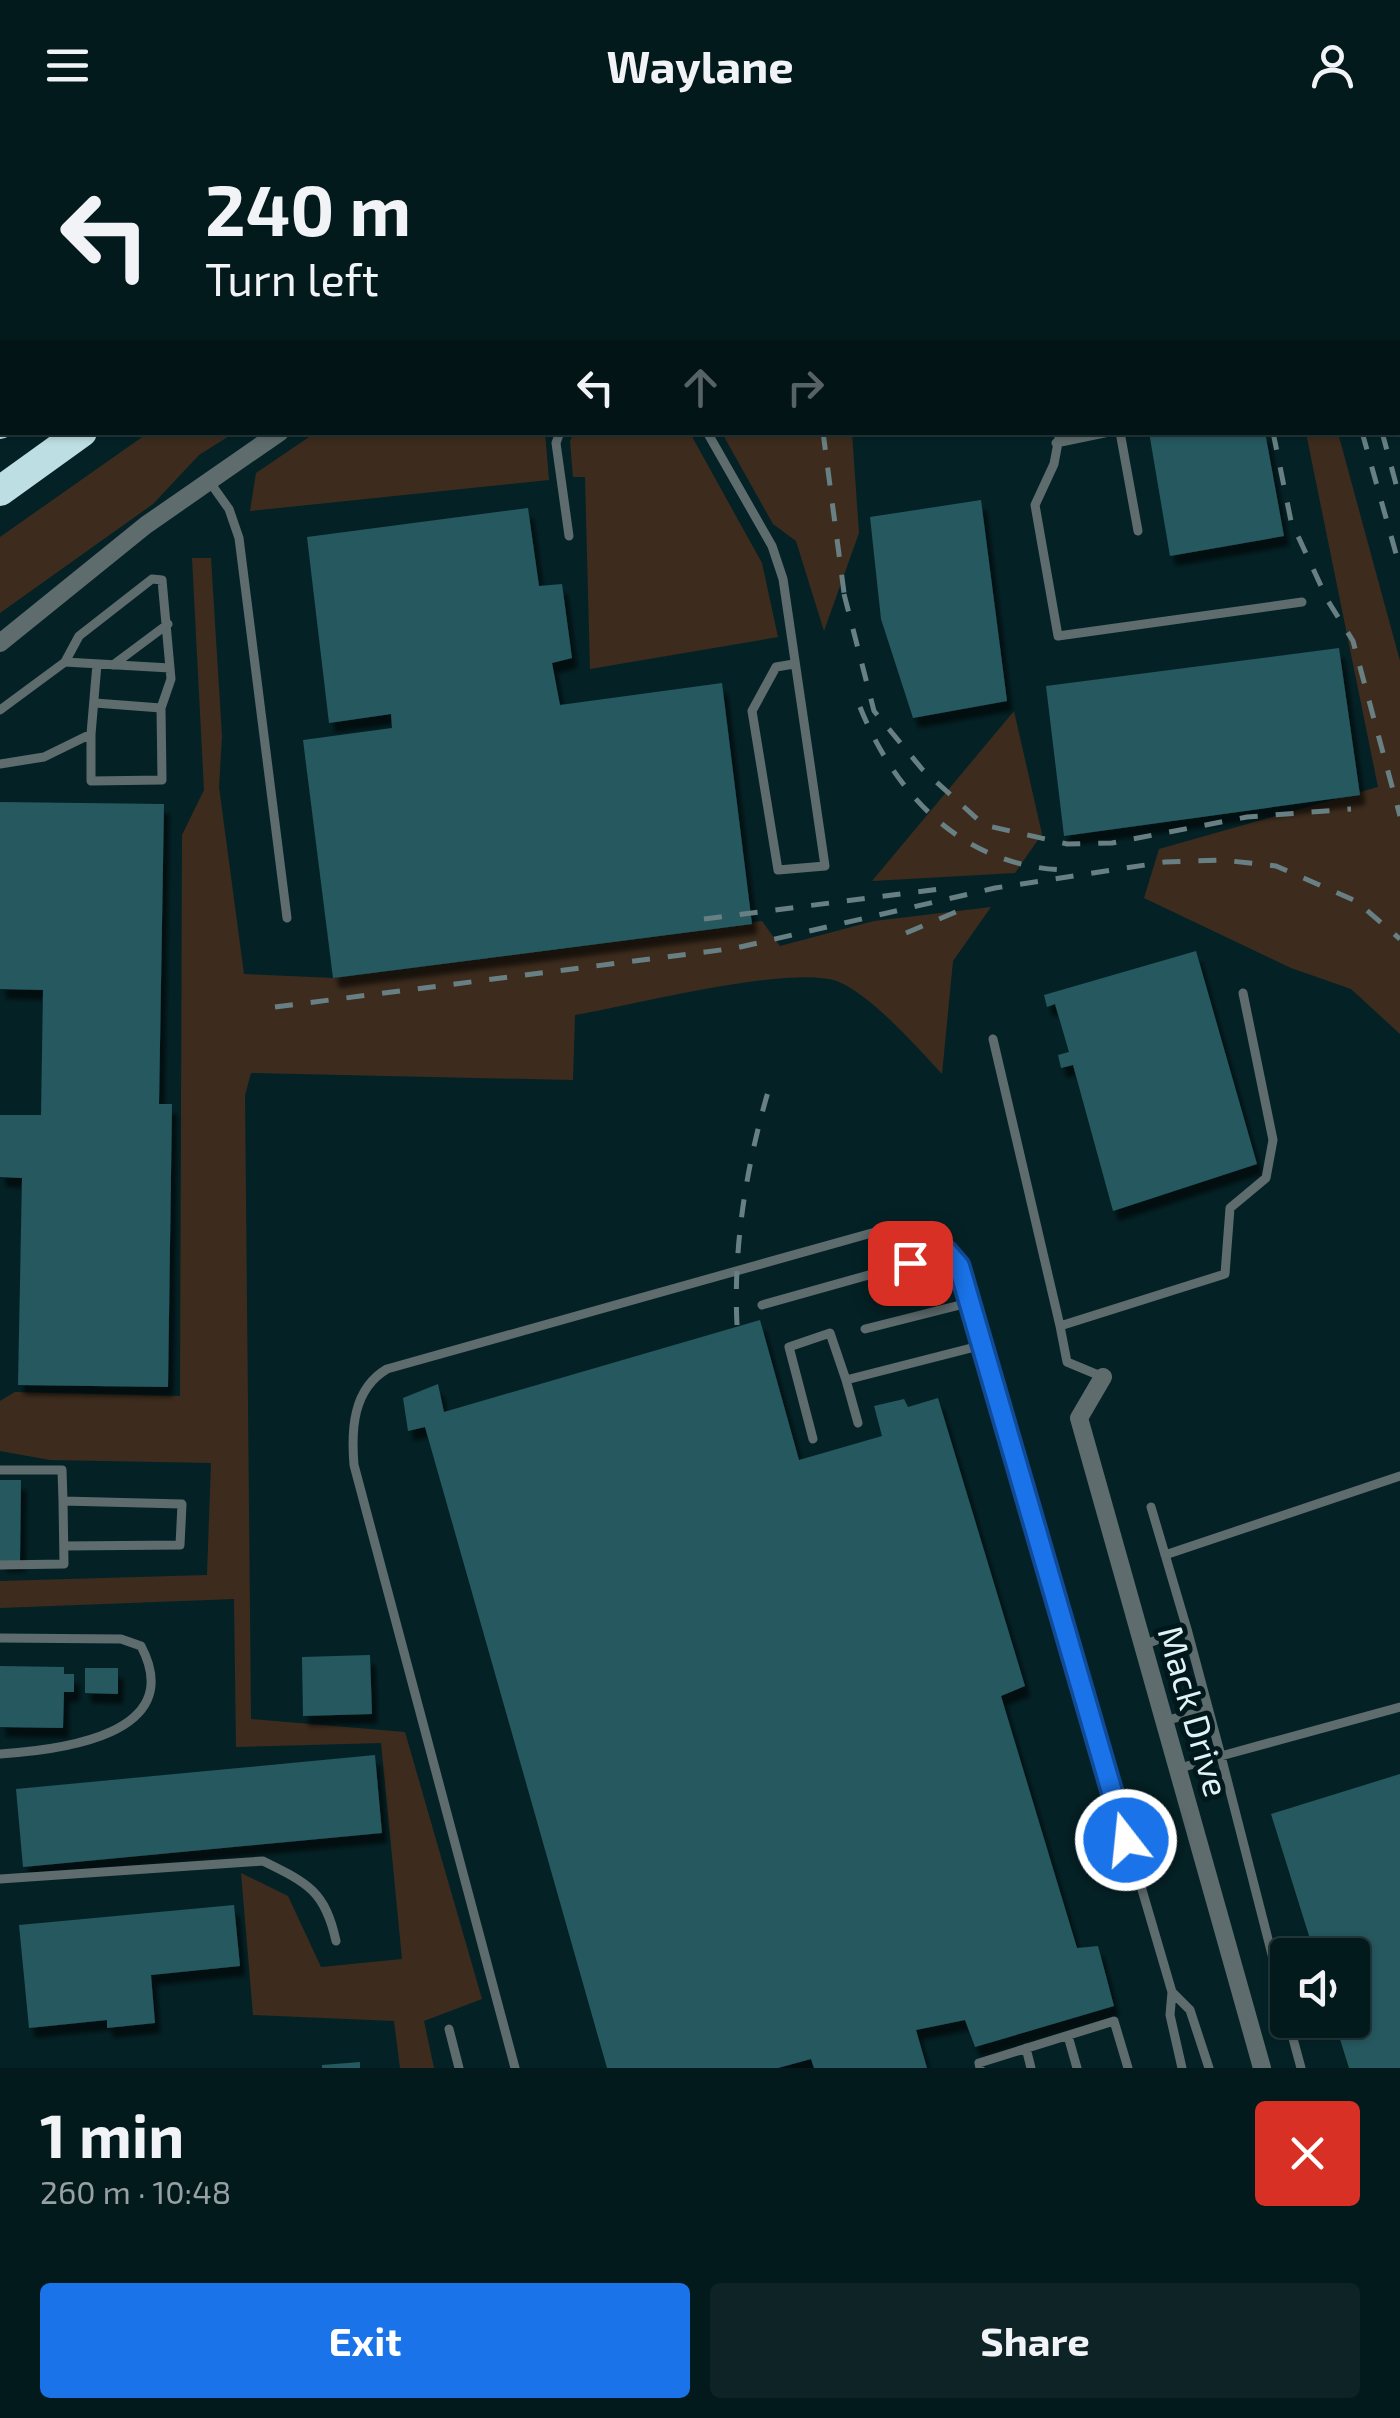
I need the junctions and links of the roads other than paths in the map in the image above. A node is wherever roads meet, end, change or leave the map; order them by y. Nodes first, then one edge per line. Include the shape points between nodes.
1 (78, 435) edge
2 (276, 435) edge
3 (559, 435) edge
4 (708, 435) edge
5 (1084, 435) edge
6 (1121, 435) edge
7 (1058, 438) edge
8 (209, 481) junction
9 (0, 491) edge
10 (1138, 531) dead end
11 (568, 536) dead end
12 (1302, 602) dead end
13 (168, 624) junction
14 (0, 642) edge
15 (65, 662) junction
16 (97, 664) junction
17 (794, 664) junction
18 (113, 665) junction
19 (170, 668) junction
20 (94, 703) junction
21 (160, 708) junction
22 (0, 710) edge
23 (91, 734) junction
24 (0, 764) edge
25 (287, 918) dead end
26 (1242, 993) dead end
27 (993, 1039) dead end
28 (947, 1252) junction
29 (968, 1303) junction
30 (762, 1305) dead end
31 (1060, 1326) junction
32 (865, 1329) dead end
33 (979, 1346) junction
34 (1103, 1377) joint
35 (846, 1380) junction
36 (858, 1423) dead end
37 (813, 1439) dead end
38 (0, 1470) edge
39 (1400, 1476) edge
40 (63, 1502) junction
41 (1151, 1507) dead end
42 (64, 1546) junction
43 (1165, 1555) junction
44 (0, 1565) edge
45 (1186, 1629) junction
46 (0, 1638) edge
47 (1142, 1645) junction
48 (1400, 1707) edge
49 (1208, 1710) junction
50 (1164, 1721) junction
51 (0, 1754) edge
52 (1221, 1756) junction
53 (1178, 1769) junction
54 (0, 1879) edge
55 (336, 1941) dead end
56 (1270, 1948) edge
57 (1172, 1992) junction
58 (449, 2030) dead end
59 (1068, 2036) junction
60 (1293, 2038) edge
61 (1026, 2048) junction
62 (459, 2068) edge
63 (515, 2068) edge
64 (980, 2068) edge
65 (1031, 2068) edge
66 (1077, 2068) edge
67 (1128, 2068) edge
68 (1182, 2068) edge
69 (1209, 2068) edge
70 (1262, 2068) edge
71 (1300, 2068) edge

1 - 9 highway
2 - 8 street
3 - 11 lane
4 - 17 lane via 776,556
5 - 7 lane
6 - 10 lane
7 - 12 lane via 1035,505 1058,636
8 - 14 street
8 - 25 lane via 239,538
13 - 15 lane via 164,582 155,578 79,636
13 - 18 lane
13 - 19 lane
15 - 16 lane
15 - 22 lane
16 - 18 lane
16 - 20 lane
17 - 17 lane via 825,866 778,870 752,711 776,666
18 - 19 lane
19 - 21 lane
20 - 21 lane
20 - 23 lane
21 - 23 lane via 162,780 91,781
23 - 24 lane via 44,757
26 - 31 lane via 1273,1140 1266,1178 1230,1208 1225,1274
27 - 31 lane
28 - 29 lane via 959,1266
28 - 30 lane
28 - 63 lane via 908,1231 863,1233 386,1369 358,1403 354,1465
29 - 32 lane
29 - 33 lane
31 - 34 lane via 1067,1362
33 - 35 lane
33 - 57 lane
34 - 47 street, Mack Drive via 1079,1418
35 - 36 lane
35 - 37 lane via 830,1333 789,1347
38 - 40 lane via 62,1470
39 - 43 lane
40 - 42 lane
40 - 42 lane via 182,1504 180,1545
41 - 43 lane
42 - 44 lane via 64,1564
43 - 45 lane
45 - 47 lane
45 - 49 lane
46 - 51 lane via 122,1639 141,1646 152,1666 152,1699 142,1712 79,1746
47 - 50 street, Mack Drive
48 - 52 lane
49 - 50 lane
49 - 52 lane
50 - 53 street, Mack Drive
52 - 53 lane
52 - 56 lane
53 - 70 street, Mack Drive
54 - 55 lane via 263,1860 328,1904
57 - 68 lane
57 - 69 lane via 1190,2010
58 - 62 lane
59 - 61 lane
59 - 66 lane
59 - 67 lane via 1114,2022
60 - 71 lane
61 - 64 lane
61 - 65 lane

